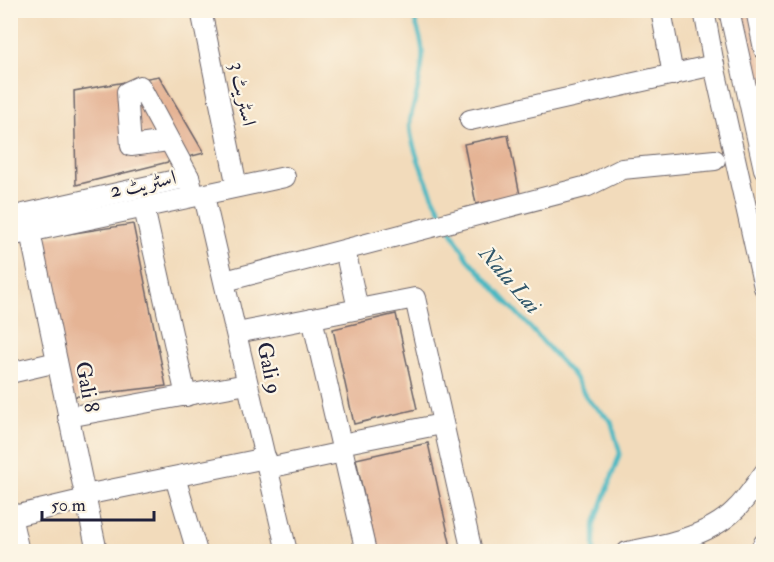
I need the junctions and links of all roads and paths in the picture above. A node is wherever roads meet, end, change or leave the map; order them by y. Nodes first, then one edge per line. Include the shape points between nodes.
1 (201, 10) edge
2 (661, 10) edge
3 (705, 10) edge
4 (729, 10) edge
5 (756, 10) edge
6 (764, 49) edge
7 (714, 65) junction
8 (673, 75) junction
9 (470, 120) dead end
10 (168, 141) dead end
11 (715, 160) dead end
12 (764, 169) edge
13 (189, 177) junction
14 (285, 177) dead end
15 (237, 187) junction
16 (199, 197) junction
17 (144, 208) junction
18 (10, 217) edge
19 (30, 232) junction
20 (10, 236) edge
21 (345, 250) junction
22 (225, 281) junction
23 (764, 287) edge
24 (358, 309) junction
25 (312, 318) junction
26 (237, 333) junction
27 (57, 362) junction
28 (10, 373) edge
29 (247, 384) junction
30 (186, 396) junction
31 (68, 417) junction
32 (442, 424) junction
33 (342, 448) junction
34 (267, 463) junction
35 (175, 477) junction
36 (759, 479) edge
37 (85, 497) junction
38 (11, 515) edge
39 (764, 543) edge
40 (629, 551) edge
41 (20, 552) edge
42 (97, 552) edge
43 (197, 552) edge
44 (287, 552) edge
45 (366, 552) edge
46 (472, 552) edge
47 (759, 552) edge

1 - 15 street, اسٹریٹ 3
2 - 8 street
3 - 7 street
4 - 12 street
5 - 6 street
7 - 8 street
7 - 23 street
8 - 9 street
10 - 13 street, Gali 9
11 - 21 street via 622,169 588,186
13 - 16 street, Gali 9
13 - 18 street
14 - 15 street, اسٹریٹ 2
15 - 16 street, اسٹریٹ 2
16 - 17 street, اسٹریٹ 2
16 - 22 street, Gali 9
17 - 19 street, اسٹریٹ 2
17 - 30 street
19 - 20 street, اسٹریٹ 2
19 - 27 street, Gali 8
21 - 22 street
21 - 24 street
22 - 26 street, Gali 9
24 - 25 street
24 - 32 street via 415,298
25 - 26 street
25 - 33 street
26 - 29 street, Gali 9
27 - 28 street
27 - 31 street, Gali 8
29 - 30 street
29 - 34 street, Gali 9
30 - 31 street
31 - 37 street, Gali 8
32 - 33 street
32 - 46 street
33 - 34 street
33 - 45 street
34 - 35 street
34 - 44 street, Gali 9
35 - 37 street
35 - 43 street
36 - 40 street via 735,510 717,524 683,539
37 - 38 street
37 - 42 street, Gali 8
38 - 41 street
39 - 47 street

